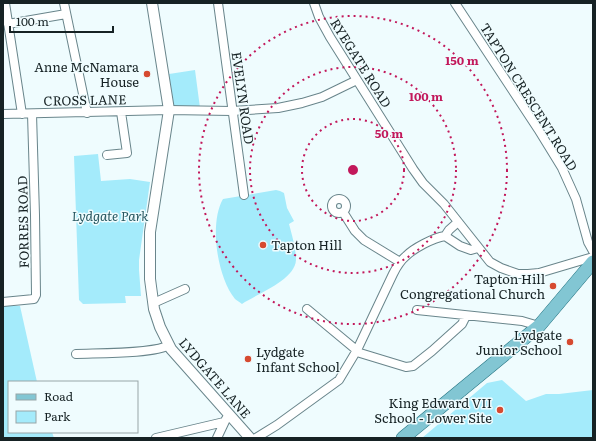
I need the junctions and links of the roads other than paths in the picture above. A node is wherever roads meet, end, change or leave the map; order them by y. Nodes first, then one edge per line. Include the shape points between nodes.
1 (5, 3) edge
2 (64, 3) edge
3 (152, 3) edge
4 (218, 3) edge
5 (314, 3) edge
6 (455, 3) edge
7 (66, 14) junction
8 (8, 24) junction
9 (358, 80) junction
10 (168, 110) junction
11 (232, 111) junction
12 (121, 112) junction
13 (87, 113) junction
14 (3, 114) edge
15 (22, 114) junction
16 (32, 114) junction
17 (107, 155) dead end
18 (244, 195) dead end
19 (343, 212) dead end
20 (458, 222) junction
21 (445, 236) junction
22 (478, 248) junction
23 (593, 251) edge
24 (593, 257) edge
25 (400, 262) junction
26 (593, 262) edge
27 (185, 289) dead end
28 (3, 302) edge
29 (153, 302) junction
30 (306, 310) dead end
31 (417, 310) dead end
32 (466, 316) junction
33 (539, 326) junction
34 (169, 345) junction
35 (357, 350) junction
36 (76, 354) dead end
37 (227, 418) junction
38 (156, 438) edge
39 (217, 438) edge
40 (250, 438) edge
41 (256, 438) edge
42 (404, 438) edge

1 - 8 street
2 - 7 street
3 - 10 street, LYDGATE LANE
4 - 11 street, EVELYN ROAD
5 - 9 street, RYEGATE ROAD via 330,37
6 - 23 street, TAPTON CRESCENT ROAD via 562,168 576,199
7 - 8 street
7 - 13 street
8 - 15 street
9 - 11 street, CROSS LANE via 322,97 302,103 278,108
9 - 20 street, RYEGATE ROAD via 413,169
10 - 11 street, CROSS LANE
10 - 12 street, CROSS LANE
10 - 29 street, LYDGATE LANE via 150,232 149,262
11 - 18 street, EVELYN ROAD
12 - 13 street, CROSS LANE
12 - 17 street via 127,153
13 - 16 street, CROSS LANE
14 - 15 street, CROSS LANE
15 - 16 street, CROSS LANE
16 - 28 street, FORRES ROAD via 36,295 34,300
19 - 25 street via 364,240
20 - 21 street
20 - 22 street, RYEGATE ROAD
21 - 22 street via 460,246 471,250
21 - 25 street via 405,256
22 - 24 street, RYEGATE ROAD via 490,262 518,274 539,273
25 - 35 street
26 - 33 main road
27 - 29 street
29 - 34 street, LYDGATE LANE
30 - 35 street
31 - 32 street
32 - 33 street via 522,321
32 - 35 street via 462,324 413,366 406,367 366,356
33 - 42 main road
34 - 36 street via 142,351
34 - 37 street, LYDGATE LANE
35 - 41 street via 339,380
37 - 38 street
37 - 39 street
37 - 40 street, LYDGATE LANE

